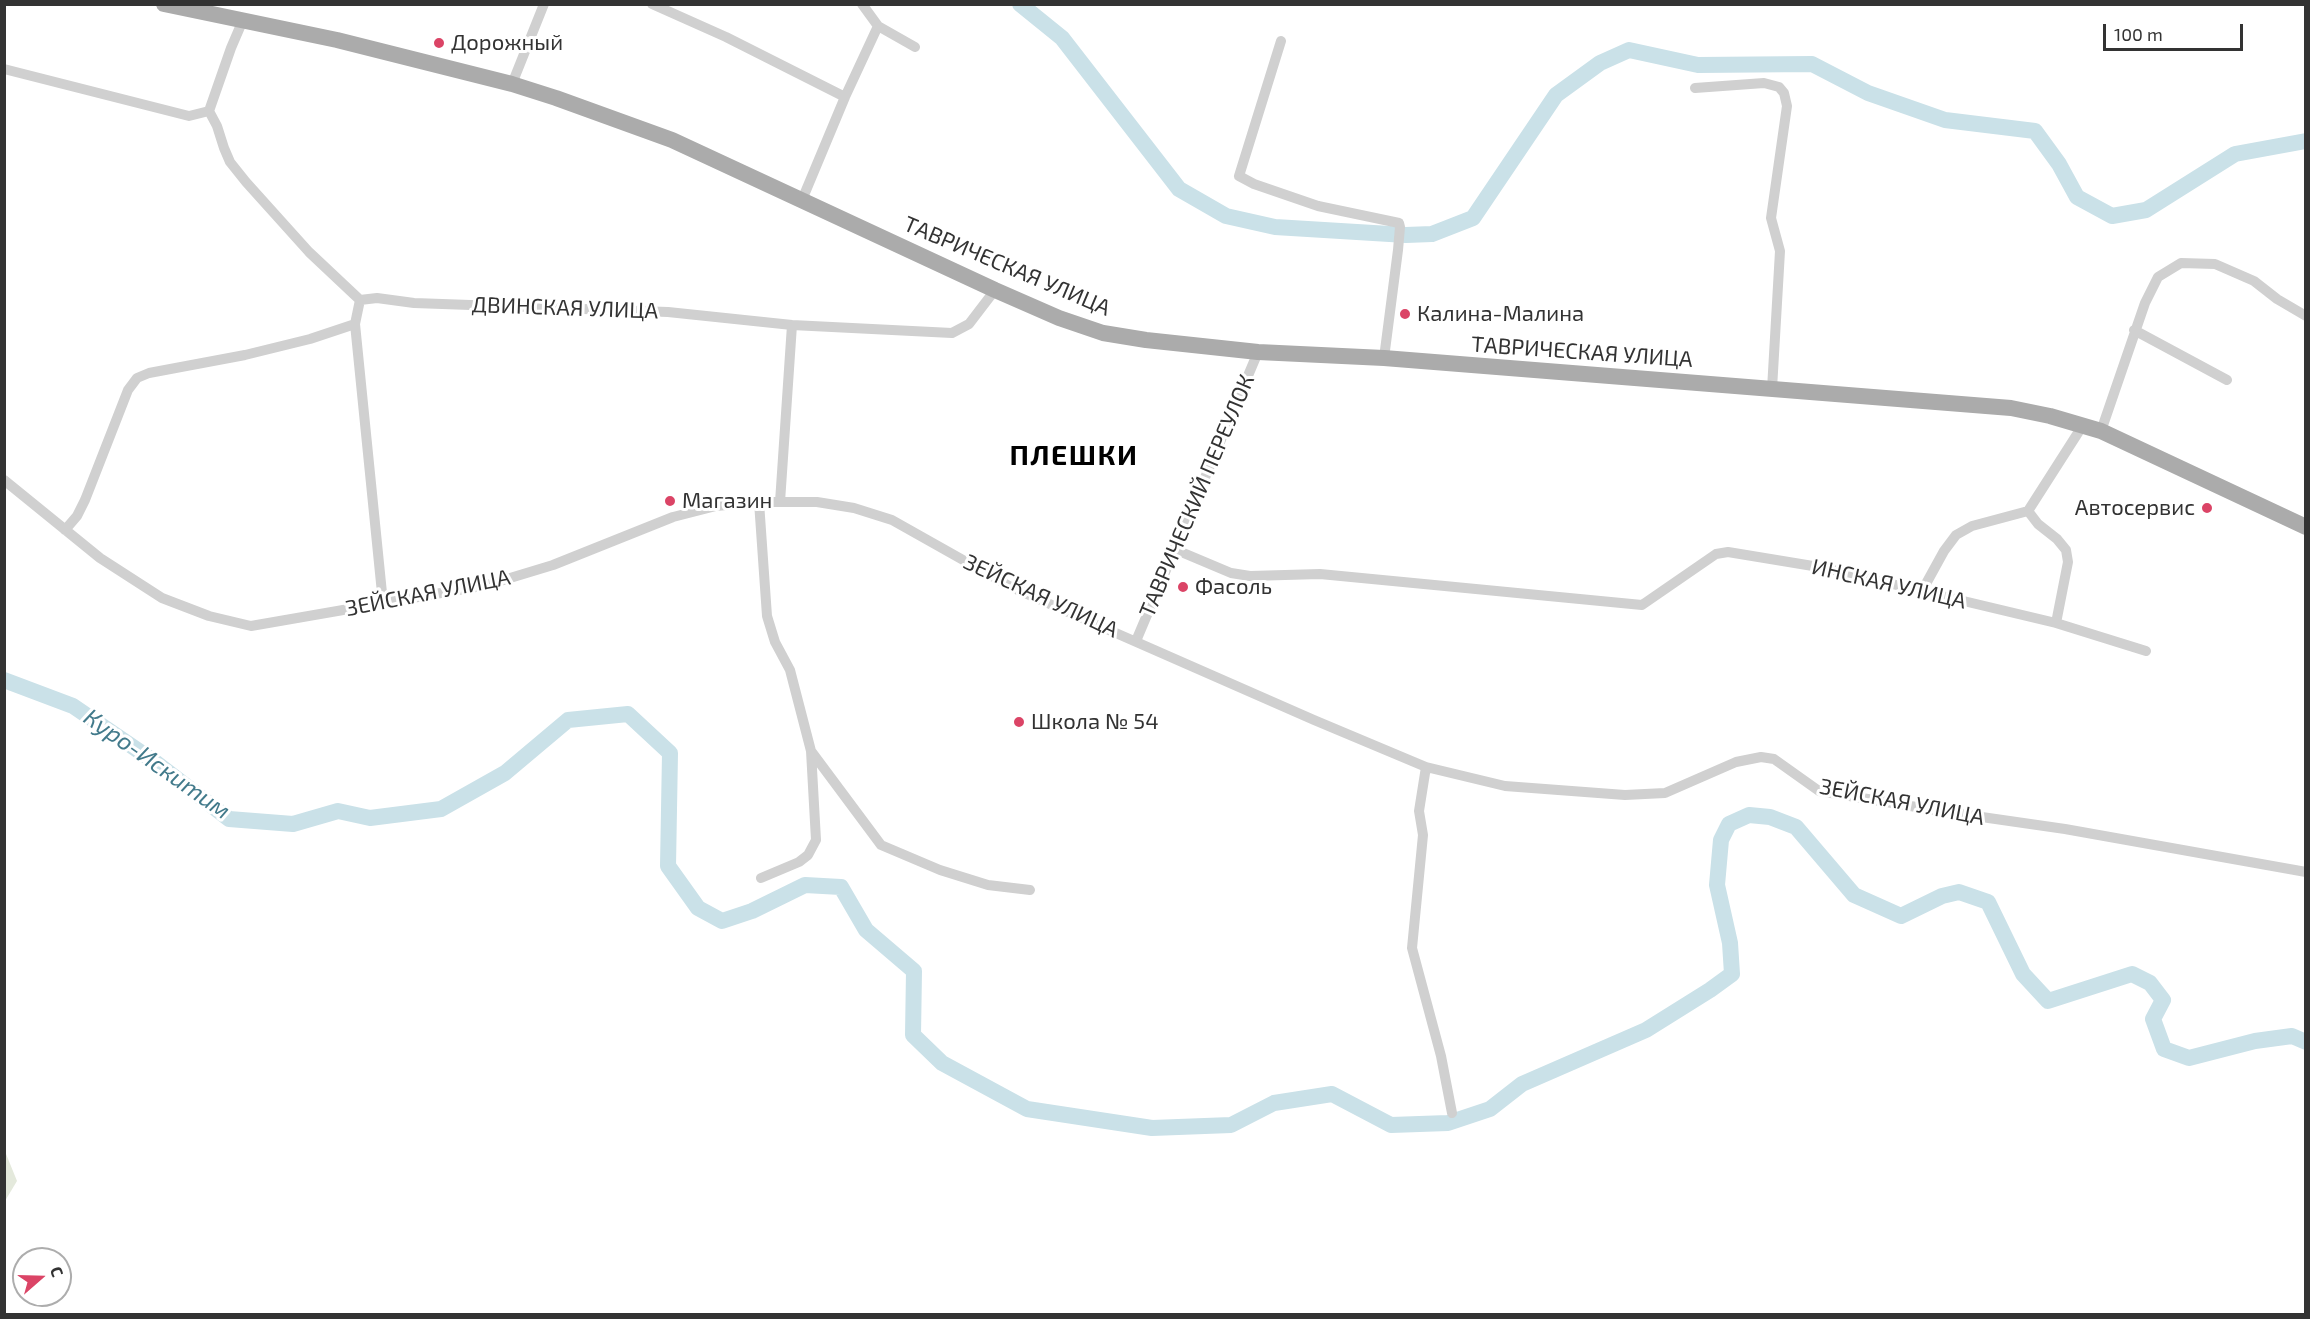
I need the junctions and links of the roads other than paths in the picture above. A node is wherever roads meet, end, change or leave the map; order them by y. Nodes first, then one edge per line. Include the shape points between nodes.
1 (164, 4) edge
2 (544, 4) edge
3 (652, 4) edge
4 (862, 4) edge
5 (218, 9) edge
6 (243, 20) junction
7 (878, 26) junction
8 (1281, 41) dead end
9 (915, 47) dead end
10 (4, 69) edge
11 (512, 84) junction
12 (1695, 88) dead end
13 (845, 97) junction
14 (209, 111) junction
15 (802, 200) junction
16 (995, 290) junction
17 (360, 300) junction
18 (2306, 316) edge
19 (354, 324) junction
20 (792, 325) junction
21 (2134, 330) junction
22 (1258, 352) junction
23 (1384, 358) junction
24 (2227, 380) dead end
25 (1772, 389) junction
26 (2083, 425) junction
27 (2101, 431) junction
28 (4, 480) edge
29 (759, 502) junction
30 (780, 502) junction
31 (2028, 511) junction
32 (2306, 527) edge
33 (65, 530) junction
34 (1174, 549) junction
35 (1922, 591) junction
36 (383, 603) junction
37 (2056, 623) junction
38 (1136, 641) junction
39 (2146, 651) dead end
40 (811, 751) junction
41 (1426, 767) junction
42 (2306, 872) edge
43 (760, 878) dead end
44 (1030, 890) dead end
45 (1452, 1113) dead end

1 - 5 main road, ТАВРИЧЕСКАЯ УЛИЦА
2 - 11 street
3 - 13 street
4 - 7 street
5 - 6 main road, ТАВРИЧЕСКАЯ УЛИЦА
6 - 11 main road, ТАВРИЧЕСКАЯ УЛИЦА
6 - 14 street
7 - 9 street
7 - 13 street
8 - 23 street via 1239,176 1318,206 1399,223
10 - 14 street via 189,116
11 - 15 main road, ТАВРИЧЕСКАЯ УЛИЦА via 672,140
12 - 25 street via 1772,84 1779,87 1786,100 1771,218 1780,251
13 - 15 street
14 - 17 street via 230,162 309,252
15 - 16 main road, ТАВРИЧЕСКАЯ УЛИЦА
16 - 20 street, ДВИНСКАЯ УЛИЦА via 969,324 952,333
16 - 22 main road, ТАВРИЧЕСКАЯ УЛИЦА via 1103,333
17 - 19 street
17 - 20 street, ДВИНСКАЯ УЛИЦА via 668,312
18 - 21 street via 2254,281 2215,264 2181,263 2158,277
19 - 33 street via 310,339 137,378 128,390 85,500
19 - 36 street
20 - 30 street
21 - 24 street
21 - 27 street
22 - 23 main road, ТАВРИЧЕСКАЯ УЛИЦА
22 - 34 street, ТАВРИЧЕСКИЙ ПЕРЕУЛОК
23 - 25 main road, ТАВРИЧЕСКАЯ УЛИЦА
25 - 26 main road, ТАВРИЧЕСКАЯ УЛИЦА via 2011,408
26 - 27 main road, ТАВРИЧЕСКАЯ УЛИЦА
26 - 31 street
27 - 32 main road, ТАВРИЧЕСКАЯ УЛИЦА
28 - 33 street, ЗЕЙСКАЯ УЛИЦА
29 - 30 street, ЗЕЙСКАЯ УЛИЦА
29 - 36 street, ЗЕЙСКАЯ УЛИЦА via 716,506 673,517 553,565 488,585
29 - 40 street via 767,616 790,670
30 - 38 street, ЗЕЙСКАЯ УЛИЦА via 817,502 892,520 1011,587
31 - 35 street via 1972,526 1956,535
31 - 37 street via 2066,550 2068,562
33 - 36 street, ЗЕЙСКАЯ УЛИЦА via 162,598 209,616 251,626
34 - 35 street, ИНСКАЯ УЛИЦА via 1231,573 1250,576 1320,574 1642,605 1716,554 1728,552 1825,568
34 - 38 street, ТАВРИЧЕСКИЙ ПЕРЕУЛОК
35 - 37 street, ИНСКАЯ УЛИЦА
37 - 39 street, ИНСКАЯ УЛИЦА
38 - 41 street, ЗЕЙСКАЯ УЛИЦА
40 - 43 street via 814,848 799,862
40 - 44 street via 880,845 988,885
41 - 42 street, ЗЕЙСКАЯ УЛИЦА via 1505,786 1625,795 1665,793 1736,762 1761,757 1774,759 1819,790
41 - 45 street via 1419,811 1423,835 1412,948

